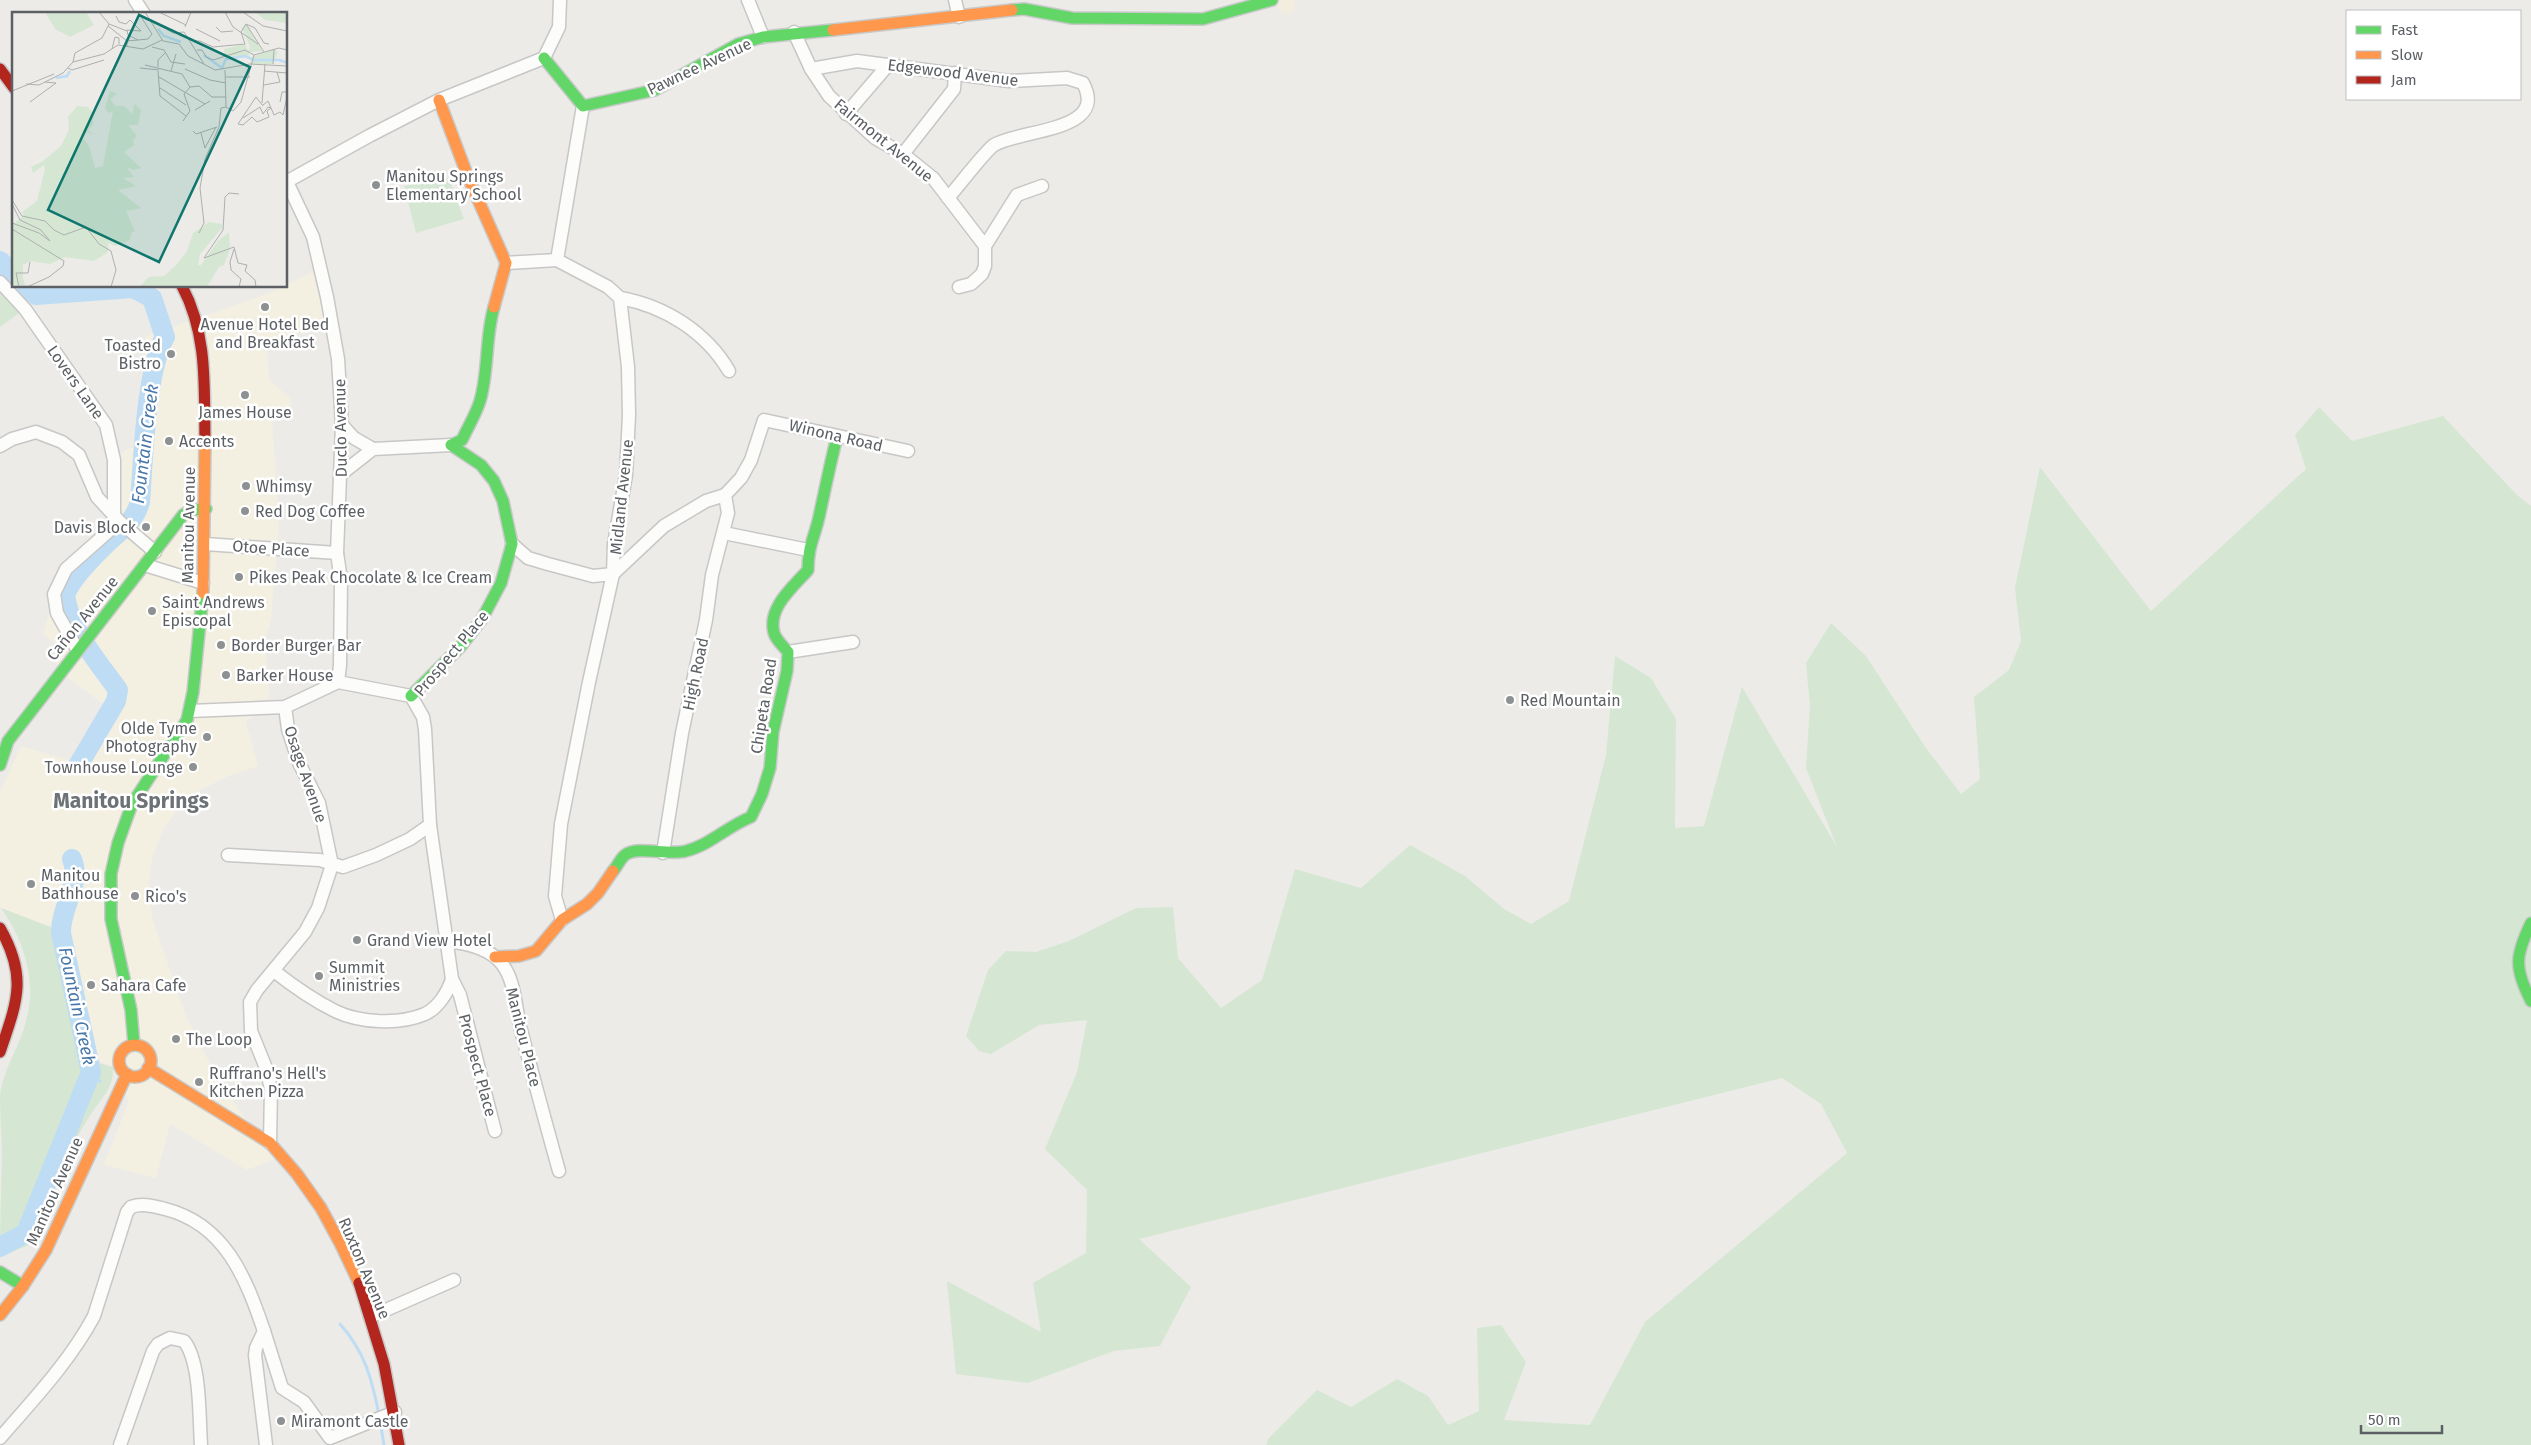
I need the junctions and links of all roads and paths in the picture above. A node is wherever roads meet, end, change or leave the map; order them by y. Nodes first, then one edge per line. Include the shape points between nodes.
1 (135, 0) edge
2 (560, 0) edge
3 (748, 0) edge
4 (954, 0) edge
5 (1272, 0) edge
6 (1026, 5) edge
7 (143, 12) edge
8 (959, 17) junction
9 (794, 32) junction
10 (763, 37) junction
11 (544, 58) junction
12 (888, 65) junction
13 (0, 69) edge
14 (811, 69) junction
15 (955, 73) junction
16 (12, 85) edge
17 (439, 100) junction
18 (583, 106) junction
19 (846, 114) junction
20 (903, 154) junction
21 (288, 181) edge
22 (288, 186) edge
23 (1042, 186) dead end
24 (948, 198) junction
25 (985, 246) junction
26 (557, 260) junction
27 (506, 263) junction
28 (0, 282) edge
29 (959, 287) dead end
30 (183, 288) edge
31 (620, 298) junction
32 (729, 371) dead end
33 (342, 425) junction
34 (837, 436) junction
35 (451, 445) junction
36 (0, 446) edge
37 (374, 449) junction
38 (908, 451) dead end
39 (341, 474) junction
40 (725, 495) junction
41 (206, 510) junction
42 (123, 524) junction
43 (724, 533) junction
44 (205, 544) junction
45 (512, 544) junction
46 (808, 550) junction
47 (155, 552) junction
48 (337, 553) junction
49 (145, 565) junction
50 (614, 574) junction
51 (203, 583) junction
52 (853, 642) dead end
53 (79, 647) junction
54 (788, 652) junction
55 (338, 682) junction
56 (411, 696) junction
57 (285, 707) junction
58 (190, 711) junction
59 (4, 738) edge
60 (0, 765) edge
61 (430, 825) junction
62 (663, 853) junction
63 (228, 855) dead end
64 (332, 865) junction
65 (562, 920) junction
66 (2531, 923) edge
67 (0, 928) edge
68 (447, 941) junction
69 (496, 957) junction
70 (274, 971) junction
71 (452, 979) junction
72 (2531, 1000) edge
73 (134, 1045) junction
74 (0, 1052) edge
75 (148, 1068) junction
76 (127, 1074) junction
77 (495, 1131) dead end
78 (270, 1143) junction
79 (560, 1171) dead end
80 (0, 1272) edge
81 (454, 1280) dead end
82 (23, 1286) junction
83 (0, 1315) edge
84 (370, 1317) junction
85 (264, 1331) junction
86 (390, 1414) junction
87 (0, 1438) edge
88 (330, 1441) edge
89 (120, 1445) edge
90 (201, 1445) edge
91 (266, 1445) edge
92 (399, 1445) edge

1 - 7 street
2 - 11 street via 560,27
3 - 10 street
4 - 8 street
5 - 6 street, Pawnee Avenue via 1203,19 1072,18
6 - 8 street, Pawnee Avenue
8 - 9 street, Pawnee Avenue
9 - 10 street, Pawnee Avenue
9 - 14 street, Fairmont Avenue
10 - 18 street, Pawnee Avenue via 738,44 655,90
11 - 17 street
11 - 18 street
12 - 14 street, Edgewood Avenue via 857,61
12 - 15 street, Edgewood Avenue
12 - 19 street
13 - 16 street
14 - 19 street, Fairmont Avenue
15 - 20 street via 954,89
15 - 24 street, Edgewood Avenue via 1009,81 1067,78 1083,83 1089,95 1088,106 1076,120 994,145
17 - 21 street
17 - 27 street
18 - 26 street
19 - 20 street, Fairmont Avenue via 875,138
20 - 24 street, Fairmont Avenue via 933,178
22 - 33 street, Duclo Avenue via 313,237 327,297 338,359
23 - 25 street via 1017,195
24 - 25 street, Fairmont Avenue
25 - 29 street via 982,274 971,284
26 - 27 street
26 - 31 street via 608,287
27 - 35 street via 489,324 480,401 462,440
28 - 42 street, Lovers Lane via 25,309 106,425
30 - 41 street, Manitou Avenue via 200,331 206,424
31 - 32 street via 643,302 680,321 718,352
31 - 50 street, Midland Avenue via 628,368 629,415 626,475 614,544
33 - 37 street via 354,438
33 - 39 street, Duclo Avenue
34 - 38 street, Winona Road
34 - 40 street, Winona Road via 764,420 751,460 741,478
34 - 46 street, Chipeta Road via 819,518
35 - 37 street
35 - 45 street via 482,466 496,484
36 - 42 street via 36,432 62,442 78,454 97,497
37 - 39 street
39 - 48 street, Duclo Avenue
40 - 43 street, High Road via 728,513
40 - 50 street via 706,501 664,526
41 - 44 street, Manitou Avenue
41 - 47 street, Cañon Avenue via 191,510 183,515
42 - 47 street
42 - 53 street via 110,530 66,569 54,594 57,613
43 - 46 street
43 - 62 street, High Road via 712,575
44 - 48 street, Otoe Place
44 - 51 street, Manitou Avenue
45 - 50 street via 528,558 548,564 593,576
45 - 56 street, Prospect Place via 505,555 500,587 487,610 440,669
46 - 54 street, Chipeta Road via 808,570 781,601 772,618 774,634
47 - 49 street, Cañon Avenue
48 - 55 street, Duclo Avenue via 341,580
49 - 51 street
49 - 53 street, Cañon Avenue
50 - 65 street, Midland Avenue via 588,682 561,824 555,896
51 - 58 street, Manitou Avenue
52 - 54 street
53 - 59 street, Cañon Avenue
54 - 62 street, Chipeta Road via 787,671 773,732 770,768 750,817 736,822 700,847 679,853
55 - 56 street
55 - 57 street
56 - 61 street, Prospect Place via 423,716 426,729
57 - 58 street
57 - 64 street, Osage Avenue via 299,763 319,803
58 - 73 street, Manitou Avenue via 182,729 132,804 112,868 111,919 132,1010
59 - 60 street, Cañon Avenue
61 - 64 street via 410,839 376,855 343,866
61 - 68 street, Prospect Place
62 - 65 street via 635,851 626,856 587,904
63 - 64 street via 320,860
64 - 70 street, Osage Avenue via 318,908 305,932
65 - 69 street via 536,951
66 - 72 street via 2516,955 2517,975
67 - 74 street via 13,955 18,984 18,1001
68 - 69 street via 464,943
68 - 71 street, Prospect Place
69 - 79 street, Manitou Place via 503,964 513,989 520,1027
70 - 71 street via 297,989 336,1011 383,1021 426,1014 440,1002
70 - 78 street, Osage Avenue via 253,996 249,1010 251,1031 269,1078 272,1107
71 - 77 street, Prospect Place via 460,995
73 - 75 street via 148,1053
73 - 76 street via 124,1049 120,1058 121,1068
75 - 76 street via 141,1075
75 - 78 street, Ruxton Avenue
76 - 82 street, Manitou Avenue via 55,1231
78 - 84 street, Ruxton Avenue via 294,1171 333,1230
80 - 82 street
81 - 84 street
82 - 83 street, Manitou Avenue
84 - 86 street, Ruxton Avenue
85 - 87 street via 250,1288 241,1272 201,1224 171,1211 144,1205 131,1207 88,1327 60,1368
85 - 88 street via 282,1388 304,1402
85 - 91 street via 256,1355
86 - 88 street
86 - 92 street, Ruxton Avenue
89 - 90 street via 153,1351 158,1344 170,1338 184,1341 191,1353

